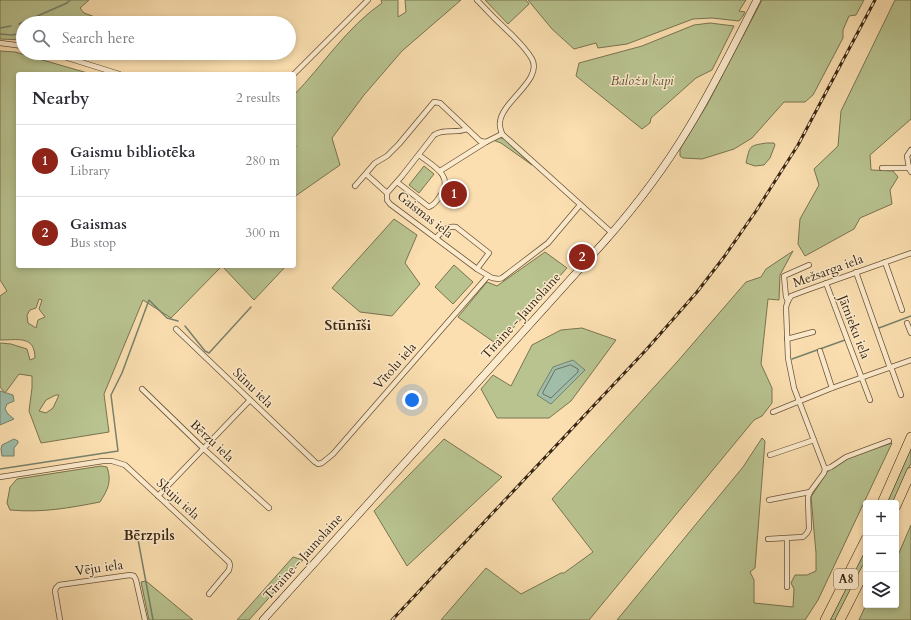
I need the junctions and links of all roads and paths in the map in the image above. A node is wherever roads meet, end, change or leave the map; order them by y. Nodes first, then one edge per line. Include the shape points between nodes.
1 (368, 0) edge
2 (477, 0) edge
3 (757, 0) edge
4 (0, 44) edge
5 (16, 45) edge
6 (74, 60) edge
7 (113, 72) edge
8 (296, 72) edge
9 (466, 129) junction
10 (502, 134) junction
11 (486, 142) junction
12 (911, 150) edge
13 (419, 155) junction
14 (882, 168) dead end
15 (910, 169) edge
16 (440, 171) junction
17 (366, 174) junction
18 (397, 182) junction
19 (355, 186) dead end
20 (387, 193) junction
21 (580, 205) junction
22 (612, 233) junction
23 (436, 238) junction
24 (911, 253) edge
25 (885, 262) junction
26 (810, 265) dead end
27 (477, 269) junction
28 (856, 272) junction
29 (488, 276) junction
30 (826, 283) junction
31 (788, 300) junction
32 (902, 310) dead end
33 (907, 323) dead end
34 (176, 329) dead end
35 (813, 332) dead end
36 (911, 333) edge
37 (787, 339) junction
38 (820, 351) dead end
39 (911, 360) edge
40 (890, 367) junction
41 (862, 378) junction
42 (832, 388) junction
43 (142, 389) dead end
44 (901, 395) dead end
45 (250, 400) junction
46 (870, 400) dead end
47 (799, 401) junction
48 (773, 412) dead end
49 (911, 437) edge
50 (814, 440) junction
51 (889, 441) dead end
52 (204, 449) junction
53 (770, 455) dead end
54 (315, 462) joint
55 (825, 469) junction
56 (911, 472) edge
57 (0, 477) edge
58 (810, 492) junction
59 (158, 496) junction
60 (769, 500) dead end
61 (883, 500) edge
62 (899, 500) edge
63 (269, 508) dead end
64 (787, 538) junction
65 (768, 540) dead end
66 (863, 545) edge
67 (865, 572) edge
68 (787, 587) dead end
69 (209, 594) dead end
70 (60, 620) edge
71 (145, 620) edge
72 (262, 620) edge
73 (825, 620) edge
74 (840, 620) edge

1 - 8 street
2 - 10 street via 523,47 534,64 530,79 502,114
3 - 22 main road, Tīraine - Jaunolaine via 688,130 648,189
4 - 5 street
6 - 7 street
9 - 11 street via 480,141
9 - 13 street via 439,132
9 - 17 street via 440,103 434,102 399,144 375,163
10 - 11 street
10 - 21 street
11 - 16 street
12 - 15 street via 907,156
13 - 16 street
13 - 18 street
14 - 15 street
16 - 18 street via 446,185 445,190 432,207
17 - 19 street
17 - 20 street, Gaismas iela
18 - 20 street
20 - 23 street, Gaismas iela via 390,204
21 - 22 street
21 - 29 street via 550,242 539,251 502,278
22 - 72 main road, Tīraine - Jaunolaine
23 - 27 street, Gaismas iela
23 - 27 street via 446,228 456,227 489,253
24 - 25 street, Mežsarga iela
25 - 28 street, Mežsarga iela
25 - 32 street
26 - 31 street via 784,276
27 - 29 street, Gaismas iela
28 - 30 street, Mežsarga iela
28 - 40 street, Jātnieku iela
29 - 54 street, Vītolu iela via 333,454 322,463
30 - 31 street, Mežsarga iela via 791,296
30 - 41 street, Jātnieku iela
31 - 37 street, Mežsarga iela
33 - 36 street
34 - 45 street, Sūnu iela
35 - 37 street
37 - 47 street, Mežsarga iela via 790,373
38 - 42 street
39 - 40 street, Jātnieku iela
40 - 41 street, Jātnieku iela
40 - 44 street
41 - 42 street, Jātnieku iela
41 - 46 street, Jātnieku iela
42 - 47 street, Jātnieku iela
43 - 52 street, Bērzu iela
45 - 52 street
45 - 54 street, Sūnu iela
47 - 48 street, Jātnieku iela
47 - 50 street, Mežsarga iela
49 - 61 highway
50 - 53 street
50 - 55 street, Mežsarga iela
51 - 55 street via 846,456
52 - 59 street
52 - 63 street, Bērzu iela
55 - 58 street
56 - 62 highway
57 - 59 street, Skuju iela via 112,461 125,465
58 - 60 street
58 - 64 street via 807,533 803,537
59 - 69 street, Skuju iela via 230,565 229,570
64 - 65 street
64 - 68 street
66 - 73 highway, A8
67 - 74 highway, A8
70 - 71 street, Vēju iela via 55,591 59,585 130,575 136,580

